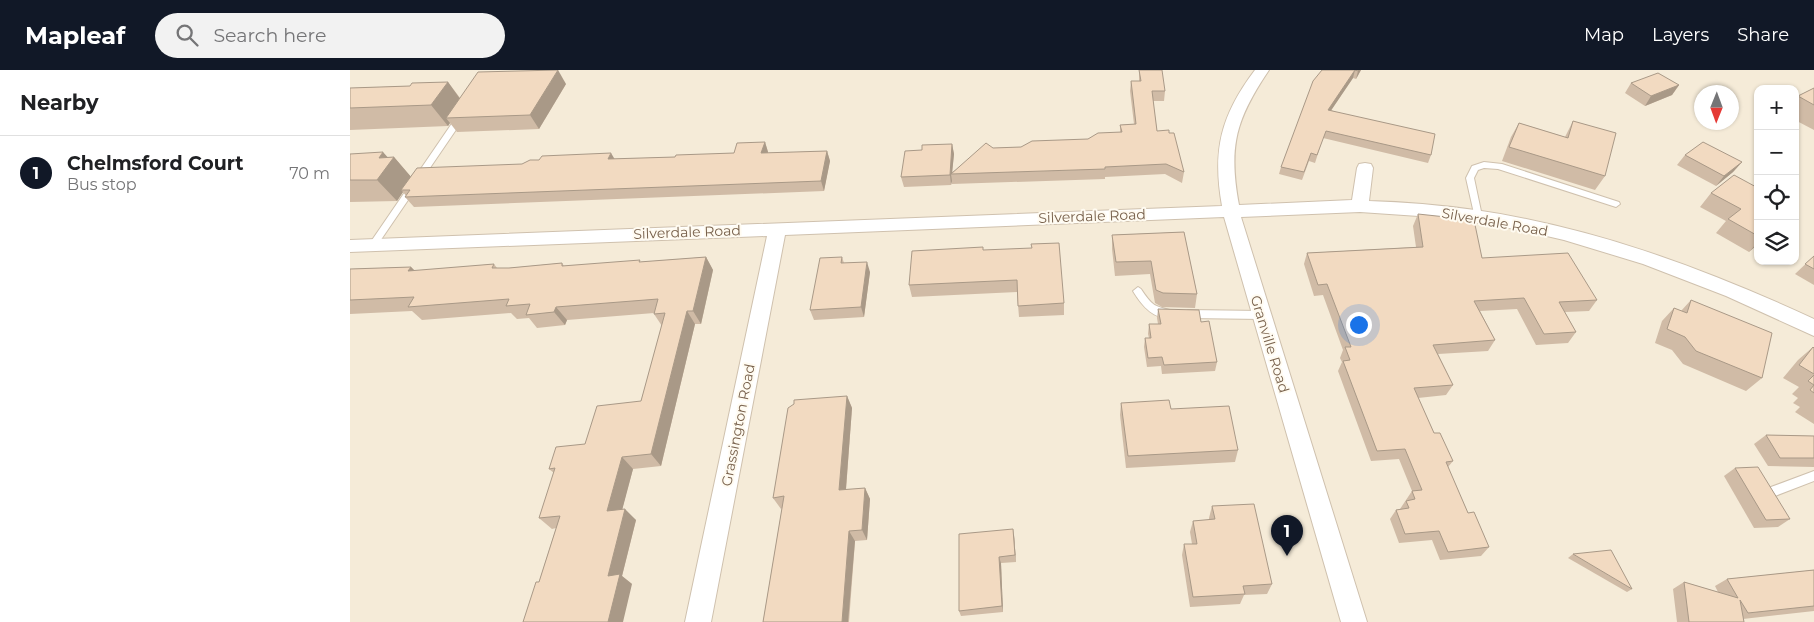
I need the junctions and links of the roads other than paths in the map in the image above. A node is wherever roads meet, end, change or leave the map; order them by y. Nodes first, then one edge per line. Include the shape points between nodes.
1 (1262, 70) edge
2 (467, 108) edge
3 (1366, 168) dead end
4 (1616, 204) dead end
5 (1360, 206) junction
6 (1231, 211) junction
7 (1478, 216) junction
8 (777, 229) junction
9 (373, 245) junction
10 (350, 246) edge
11 (1138, 291) dead end
12 (1262, 315) junction
13 (1814, 328) edge
14 (1814, 476) edge
15 (1774, 491) edge
16 (698, 622) edge
17 (1354, 622) edge

1 - 6 street, Granville Road via 1247,89 1233,116 1226,144 1224,170
2 - 9 lane
3 - 5 street
4 - 7 lane via 1499,166 1484,165 1475,168 1470,178
5 - 6 street, Silverdale Road
5 - 7 street, Silverdale Road
6 - 8 street, Silverdale Road
6 - 12 street, Granville Road
7 - 13 street, Silverdale Road via 1563,234 1643,257 1716,284
8 - 9 street, Silverdale Road
8 - 16 street, Grassington Road
9 - 10 street, Silverdale Road
11 - 12 lane via 1147,306 1158,313
12 - 17 street, Granville Road
14 - 15 lane

